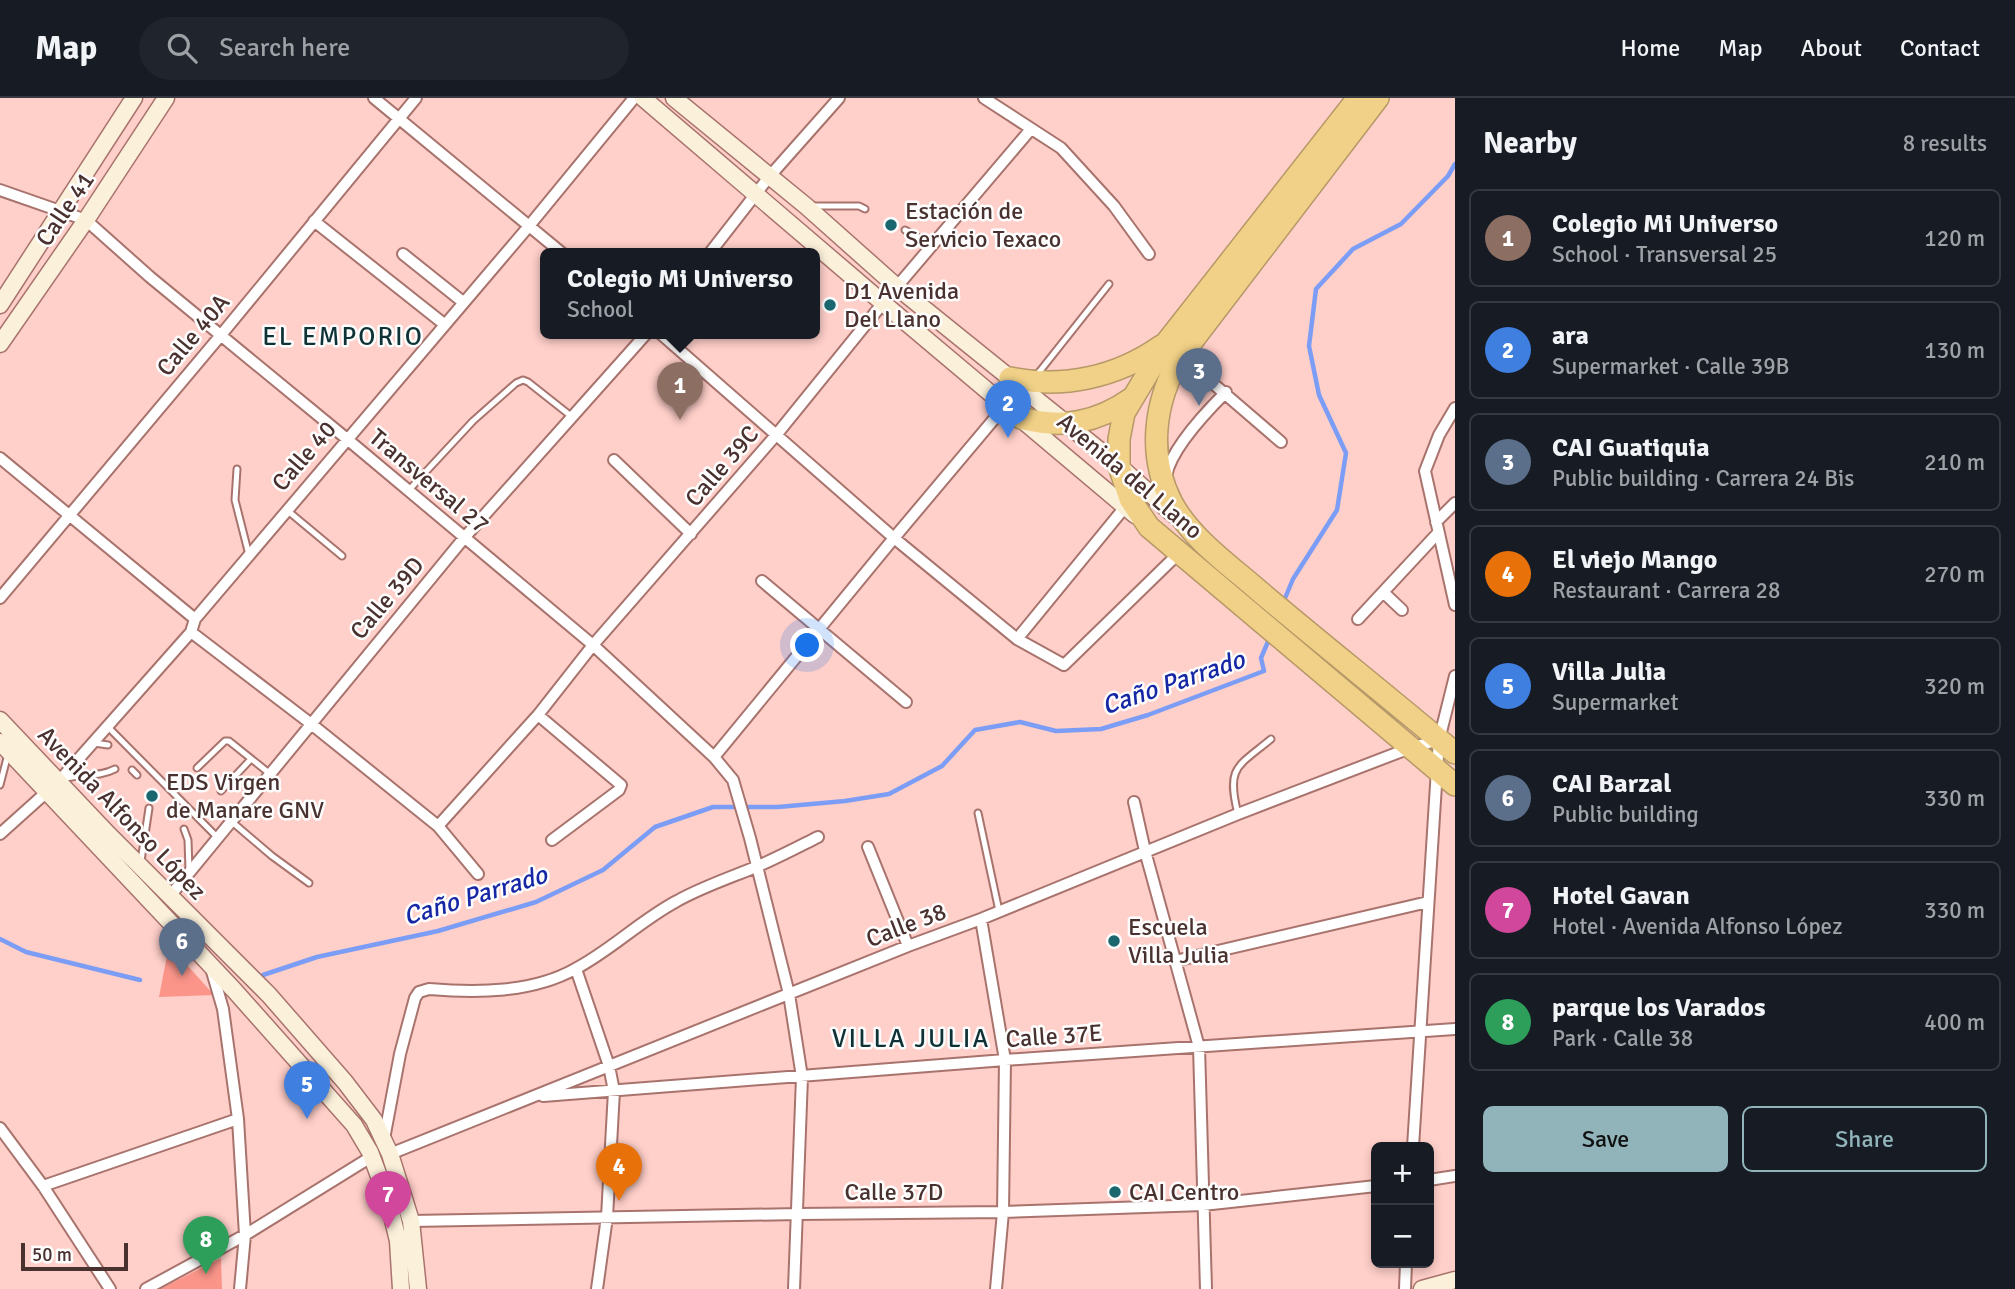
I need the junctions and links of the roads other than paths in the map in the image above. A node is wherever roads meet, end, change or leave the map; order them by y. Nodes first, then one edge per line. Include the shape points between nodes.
1 (134, 98) edge
2 (166, 98) edge
3 (374, 98) edge
4 (416, 98) edge
5 (634, 98) edge
6 (643, 98) edge
7 (674, 98) edge
8 (839, 98) edge
9 (984, 98) edge
10 (1358, 98) edge
11 (1378, 98) edge
12 (398, 119) junction
13 (1031, 129) junction
14 (769, 177) junction
15 (0, 190) edge
16 (756, 194) junction
17 (806, 206) junction
18 (865, 209) dead end
19 (60, 212) junction
20 (86, 220) junction
21 (314, 221) junction
22 (529, 226) junction
23 (905, 230) dead end
24 (932, 245) junction
25 (556, 248) edge
26 (714, 248) edge
27 (819, 248) edge
28 (820, 249) edge
29 (403, 254) dead end
30 (1149, 254) dead end
31 (1109, 284) dead end
32 (897, 287) junction
33 (463, 302) junction
34 (883, 303) junction
35 (0, 305) edge
36 (444, 324) junction
37 (221, 335) junction
38 (641, 339) edge
39 (667, 339) edge
40 (0, 344) edge
41 (1173, 349) junction
42 (1021, 379) junction
43 (1226, 392) junction
44 (1134, 397) junction
45 (1455, 408) edge
46 (1013, 412) junction
47 (571, 416) junction
48 (1065, 424) junction
49 (777, 434) junction
50 (347, 439) junction
51 (1281, 442) dead end
52 (0, 458) edge
53 (614, 460) dead end
54 (1119, 466) junction
55 (237, 469) dead end
56 (1165, 486) junction
57 (408, 491) junction
58 (1455, 503) edge
59 (1125, 507) junction
60 (286, 509) junction
61 (70, 515) junction
62 (1149, 527) junction
63 (1437, 527) junction
64 (1189, 528) junction
65 (691, 534) junction
66 (464, 538) junction
67 (894, 538) junction
68 (1179, 552) junction
69 (249, 555) junction
70 (342, 556) dead end
71 (762, 581) dead end
72 (1383, 592) junction
73 (0, 598) edge
74 (1455, 605) edge
75 (1402, 610) dead end
76 (195, 619) junction
77 (1358, 619) dead end
78 (820, 629) junction
79 (191, 632) junction
80 (1017, 639) junction
81 (593, 645) junction
82 (1455, 676) edge
83 (906, 702) dead end
84 (538, 715) junction
85 (0, 720) edge
86 (310, 723) junction
87 (106, 726) junction
88 (1271, 739) dead end
89 (91, 744) junction
90 (108, 745) dead end
91 (5, 746) edge
92 (1447, 747) edge
93 (1410, 748) junction
94 (714, 757) junction
95 (251, 759) junction
96 (197, 768) dead end
97 (115, 769) dead end
98 (1437, 769) junction
99 (269, 773) junction
100 (0, 785) edge
101 (1455, 785) edge
102 (54, 786) junction
103 (221, 791) dead end
104 (1134, 802) dead end
105 (149, 808) dead end
106 (978, 813) dead end
107 (1238, 814) junction
108 (231, 821) junction
109 (438, 826) junction
110 (184, 829) dead end
111 (0, 834) edge
112 (217, 836) junction
113 (818, 837) dead end
114 (552, 840) dead end
115 (868, 847) dead end
116 (1145, 851) junction
117 (140, 864) junction
118 (757, 866) junction
119 (189, 870) junction
120 (478, 874) dead end
121 (309, 883) dead end
122 (170, 896) junction
123 (1429, 902) junction
124 (999, 911) junction
125 (981, 919) junction
126 (908, 946) junction
127 (1175, 961) junction
128 (211, 965) junction
129 (576, 969) junction
130 (789, 994) junction
131 (1455, 1029) edge
132 (1420, 1032) junction
133 (1199, 1047) junction
134 (1005, 1060) junction
135 (609, 1066) junction
136 (802, 1077) junction
137 (614, 1091) junction
138 (531, 1097) junction
139 (238, 1119) junction
140 (0, 1128) edge
141 (1413, 1142) edge
142 (387, 1146) junction
143 (371, 1157) junction
144 (1455, 1176) edge
145 (1434, 1179) edge
146 (43, 1186) junction
147 (1371, 1187) edge
148 (1203, 1205) junction
149 (1003, 1212) junction
150 (798, 1214) junction
151 (607, 1217) junction
152 (411, 1222) junction
153 (245, 1235) junction
154 (1406, 1268) edge
155 (1455, 1280) edge
156 (110, 1289) edge
157 (146, 1289) edge
158 (240, 1289) edge
159 (401, 1289) edge
160 (418, 1289) edge
161 (597, 1289) edge
162 (794, 1289) edge
163 (996, 1289) edge
164 (1206, 1289) edge
165 (1405, 1289) edge
166 (1422, 1289) edge

1 - 19 street, Calle 41
2 - 20 street, Calle 41
3 - 12 street
4 - 12 street, Calle 40A
5 - 22 street, Calle 40
6 - 16 street, Avenida del Llano
7 - 14 street, Avenida del Llano
8 - 14 street
9 - 13 street
10 - 41 highway
11 - 41 highway
12 - 21 street, Calle 40A
12 - 22 street
13 - 24 street, Calle 39C
13 - 30 street via 1061,148 1083,170
14 - 16 street
14 - 17 street, Avenida del Llano
15 - 19 street, Transversal 27
16 - 26 street
16 - 27 street, Avenida del Llano
17 - 18 lane
17 - 32 street, Avenida del Llano
19 - 20 street, Transversal 27
19 - 35 street, Calle 41
20 - 37 street, Transversal 27
20 - 40 street, Calle 41
21 - 36 street
21 - 37 street, Calle 40A
22 - 25 street
22 - 33 street, Calle 40
23 - 24 lane
24 - 32 street, Calle 39C
28 - 34 street, Avenida del Llano
29 - 33 street
31 - 42 lane
32 - 34 street, Calle 39C
32 - 42 street, Avenida del Llano
33 - 36 street, Calle 40
34 - 46 street, Avenida del Llano
34 - 49 street, Calle 39C
36 - 50 street, Calle 40
37 - 50 street, Transversal 27
37 - 61 street, Calle 40A
38 - 47 street, Calle 39D
39 - 49 street
41 - 42 highway via 1102,375 1063,382
41 - 43 street
41 - 44 highway
41 - 56 highway via 1157,419 1157,453
42 - 48 street, Avenida del Llano
43 - 51 street
43 - 56 street via 1174,456
44 - 48 highway via 1105,415
44 - 54 highway via 1121,426
45 - 63 street via 1425,471
46 - 48 highway via 1035,422
46 - 59 street, Avenida del Llano
46 - 67 street
47 - 57 lane via 528,382 516,383 473,421
47 - 66 street, Calle 39D
48 - 54 street, Avenida del Llano
49 - 65 street, Calle 39C
49 - 67 street
50 - 57 street, Transversal 27
50 - 60 street, Calle 40
52 - 61 street
53 - 65 street
54 - 62 highway via 1130,499
54 - 64 street, Avenida del Llano
55 - 69 lane via 235,500
56 - 64 highway
57 - 66 street, Transversal 27
58 - 63 street
59 - 62 street, Avenida del Llano
59 - 80 street
60 - 69 street, Calle 40
60 - 70 lane
61 - 73 street, Calle 40A
61 - 76 street
62 - 68 highway, Avenida del Llano
63 - 72 street
63 - 74 street
64 - 92 highway, Avenida del Llano
65 - 81 street, Calle 39C
66 - 81 street, Transversal 27
66 - 86 street, Calle 39D
67 - 78 street
67 - 80 street
68 - 80 street via 1065,665
68 - 93 highway, Avenida del Llano
69 - 76 street, Calle 40
71 - 78 street
72 - 75 street
72 - 77 street
76 - 79 street, Calle 40
78 - 83 street
78 - 94 street
79 - 86 street
79 - 87 street, Calle 40
81 - 84 street, Calle 39C
81 - 94 street, Transversal 27
82 - 92 street
84 - 109 street, Calle 39C
84 - 114 street via 620,784 619,790
85 - 102 street, Avenida Alfonso López
86 - 99 street, Calle 39D
86 - 109 street
87 - 89 street, Calle 40
87 - 112 lane
88 - 107 lane via 1238,766 1232,777
89 - 90 lane
89 - 102 street, Calle 40
91 - 100 lane
91 - 102 street, Avenida Alfonso López
92 - 93 street, Calle 38
92 - 98 street
93 - 98 highway, Avenida del Llano
93 - 107 street, Calle 38
94 - 118 street, Transversal 27 via 733,780
95 - 96 lane via 225,741
95 - 99 lane
95 - 103 lane
97 - 102 lane via 101,776 75,776
98 - 101 highway, Avenida del Llano
98 - 123 street
99 - 108 street, Calle 39D
102 - 111 street, Calle 40
102 - 117 street, Avenida Alfonso López
102 - 128 street, Avenida Alfonso López
104 - 116 street
105 - 117 lane
106 - 124 lane
107 - 116 street, Calle 38
108 - 112 street, Calle 39D
108 - 121 lane
109 - 120 street
110 - 119 lane
112 - 119 street, Calle 39D
113 - 118 street
115 - 126 street
116 - 124 street, Calle 38
116 - 127 street
117 - 122 street, Avenida Alfonso López
118 - 129 street via 677,901
118 - 130 street
119 - 122 street, Calle 39D
122 - 142 street, Avenida Alfonso López via 269,995 345,1082
123 - 127 street
123 - 132 street
124 - 125 street, Calle 38
125 - 126 street, Calle 38
125 - 134 street
126 - 130 street, Calle 38
127 - 133 street
128 - 139 street via 223,1009
128 - 143 street, Avenida Alfonso López via 344,1112
129 - 135 street
129 - 142 street via 537,984 419,992 405,1032
130 - 135 street, Calle 38
130 - 136 street
131 - 132 street, Calle 37E
132 - 133 street, Calle 37E
132 - 141 street
133 - 134 street, Calle 37E
133 - 148 street
134 - 136 street, Calle 37E
134 - 149 street
135 - 137 street
135 - 138 street, Calle 38
136 - 137 street, Calle 37E
136 - 150 street
137 - 138 street, Calle 37E
137 - 151 street
138 - 142 street, Calle 38
139 - 146 street
139 - 153 street
140 - 146 street
142 - 152 street, Avenida Alfonso López
143 - 153 street
143 - 159 street, Avenida Alfonso López via 394,1222
144 - 145 street
146 - 156 street
147 - 148 street, Calle 37D
148 - 149 street, Calle 37D
148 - 164 street
149 - 150 street, Calle 37D
149 - 163 street
150 - 151 street, Calle 37D
150 - 162 street
151 - 152 street, Calle 37D
151 - 161 street
152 - 160 street, Avenida Alfonso López
153 - 157 street
153 - 158 street
154 - 165 street
155 - 166 street

